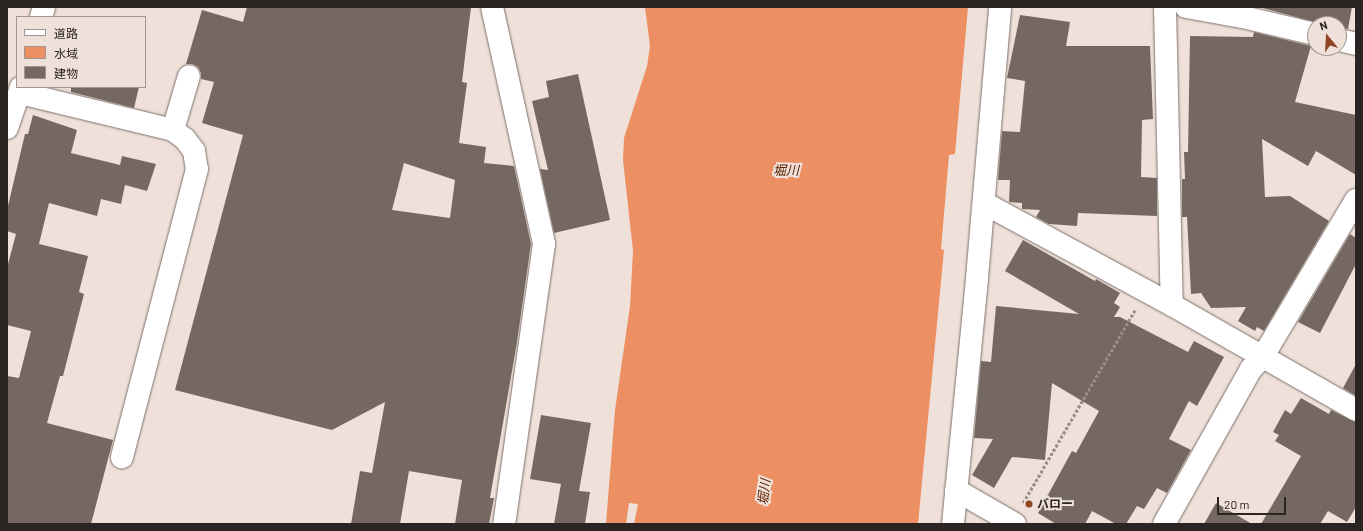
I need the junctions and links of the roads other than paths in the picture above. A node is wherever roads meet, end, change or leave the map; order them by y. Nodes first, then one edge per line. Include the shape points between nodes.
1 (492, 7) edge
2 (1000, 7) edge
3 (1165, 7) edge
4 (1186, 7) edge
5 (1307, 32) edge
6 (189, 76) dead end
7 (21, 90) edge
8 (7, 128) edge
9 (173, 130) junction
10 (1356, 200) edge
11 (984, 203) junction
12 (1172, 306) junction
13 (1262, 358) junction
14 (1356, 410) edge
15 (122, 457) dead end
16 (956, 490) junction
17 (1013, 523) edge
18 (504, 524) edge
19 (953, 524) edge
20 (1164, 524) edge

1 - 18 street via 544,244
2 - 11 street
3 - 12 street
4 - 5 street
6 - 9 street
7 - 8 street
7 - 9 street
9 - 15 street via 185,139 194,151 196,169
10 - 13 street
11 - 12 street
11 - 16 street
12 - 13 street
13 - 14 street
13 - 20 street via 1251,369
16 - 17 street
16 - 19 street

